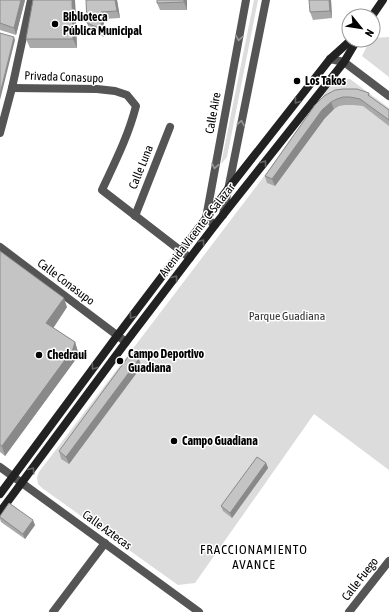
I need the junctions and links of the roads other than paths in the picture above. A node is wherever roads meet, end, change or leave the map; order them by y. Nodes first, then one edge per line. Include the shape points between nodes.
1 (31, 0) edge
2 (246, 0) edge
3 (266, 0) edge
4 (342, 48) edge
5 (352, 48) edge
6 (330, 59) junction
7 (344, 62) junction
8 (12, 88) junction
9 (389, 96) edge
10 (170, 127) dead end
11 (0, 134) edge
12 (228, 189) junction
13 (223, 215) junction
14 (135, 216) junction
15 (206, 218) junction
16 (215, 225) junction
17 (0, 248) edge
18 (181, 251) junction
19 (190, 258) junction
20 (117, 336) junction
21 (126, 342) junction
22 (0, 467) edge
23 (13, 476) junction
24 (22, 483) junction
25 (0, 494) edge
26 (0, 512) edge
27 (105, 543) junction
28 (389, 561) edge
29 (53, 612) edge
30 (198, 612) edge
31 (349, 612) edge

1 - 8 street
2 -> 15 street, Calle Aire
12 -> 3 street
4 - 6 main road, Avenida Vicente C. Salazar
5 - 7 main road, Avenida Vicente C. Salazar
6 - 7 street
6 -> 12 main road, Avenida Vicente C. Salazar
7 - 9 street
13 -> 7 main road, Avenida Vicente C. Salazar
8 - 11 street
8 - 14 street, Privada Conasupo via 97,89 127,96 136,106 132,124 102,190
10 - 14 street, Calle Luna
12 - 13 street
12 - 15 main road, Avenida Vicente C. Salazar
13 - 16 main road, Avenida Vicente C. Salazar
14 - 18 street, Privada Conasupo
15 - 16 street
15 - 18 main road, Avenida Vicente C. Salazar
19 -> 16 main road, Avenida Vicente C. Salazar
17 - 20 street, Calle Conasupo
18 - 19 street, Privada Conasupo
18 -> 20 main road, Avenida Vicente C. Salazar
21 -> 19 main road, Avenida Vicente C. Salazar
20 - 21 street
20 -> 23 main road, Avenida Vicente C. Salazar
24 -> 21 main road, Avenida Vicente C. Salazar
22 - 23 street, Calle Aztecas
23 - 24 street, Calle Aztecas
23 - 25 main road, Avenida Vicente C. Salazar
24 - 26 main road, Avenida Vicente C. Salazar
24 - 27 street, Calle Aztecas
27 - 29 street
27 - 30 street, Calle Aztecas
28 - 31 street, Calle Fuego

